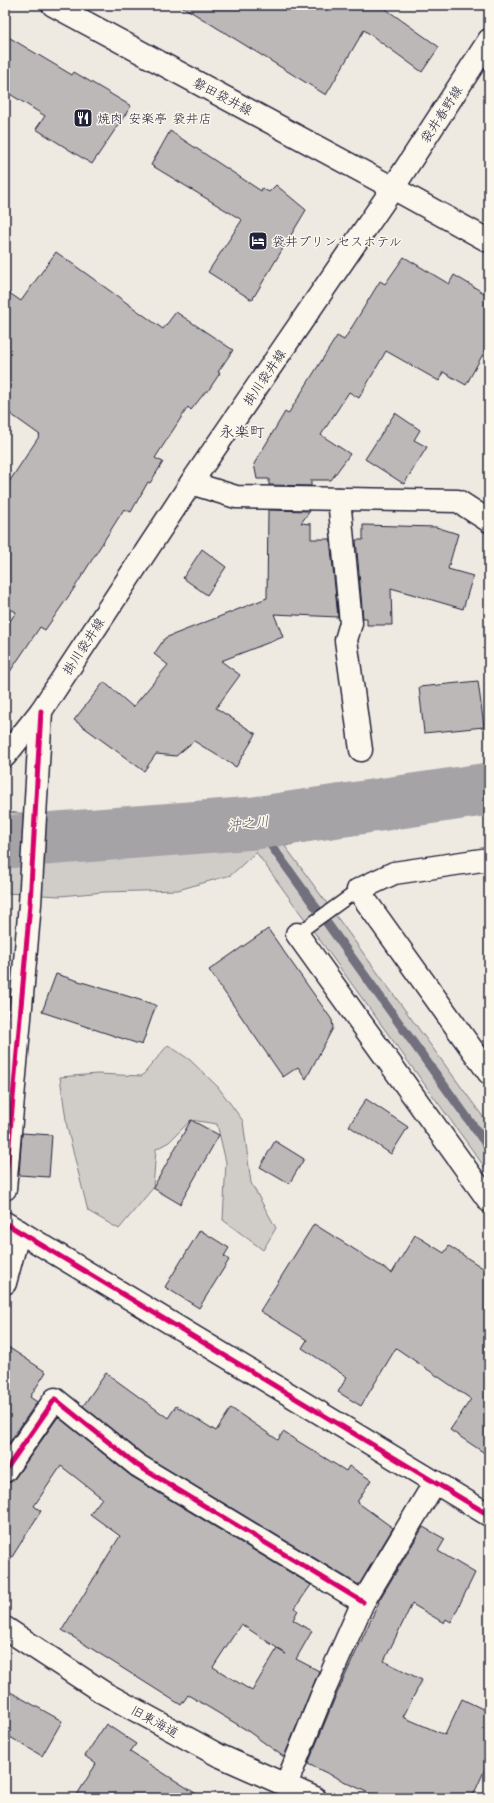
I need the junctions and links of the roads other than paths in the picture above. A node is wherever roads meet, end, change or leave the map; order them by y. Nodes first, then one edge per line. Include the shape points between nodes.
1 (53, 5) edge
2 (489, 40) edge
3 (393, 188) junction
4 (489, 241) edge
5 (191, 483) junction
6 (340, 499) junction
7 (489, 521) edge
8 (41, 711) junction
9 (361, 750) dead end
10 (5, 756) edge
11 (489, 859) edge
12 (358, 890) junction
13 (301, 931) joint
14 (489, 1073) edge
15 (5, 1189) edge
16 (489, 1201) edge
17 (12, 1227) edge
18 (5, 1283) edge
19 (5, 1470) edge
20 (435, 1482) junction
21 (487, 1508) edge
22 (363, 1602) junction
23 (5, 1628) edge
24 (286, 1785) junction
25 (310, 1797) edge

1 - 3 street, 磐田袋井線
2 - 3 street, 袋井春野線
3 - 4 street
3 - 5 street, 掛川袋井線
5 - 6 street via 236,497
5 - 8 street, 掛川袋井線
6 - 7 street via 458,501
6 - 9 street via 350,623 346,640
8 - 10 street, 掛川袋井線
8 - 15 street via 30,904
11 - 12 street via 394,873
12 - 13 lane
12 - 14 street
13 - 16 street
17 - 18 street
17 - 20 street
19 - 22 street via 55,1399 137,1465
20 - 21 street
20 - 22 street
22 - 24 street
23 - 24 street, 旧東海道 via 104,1693 218,1755
24 - 25 street, 旧東海道

